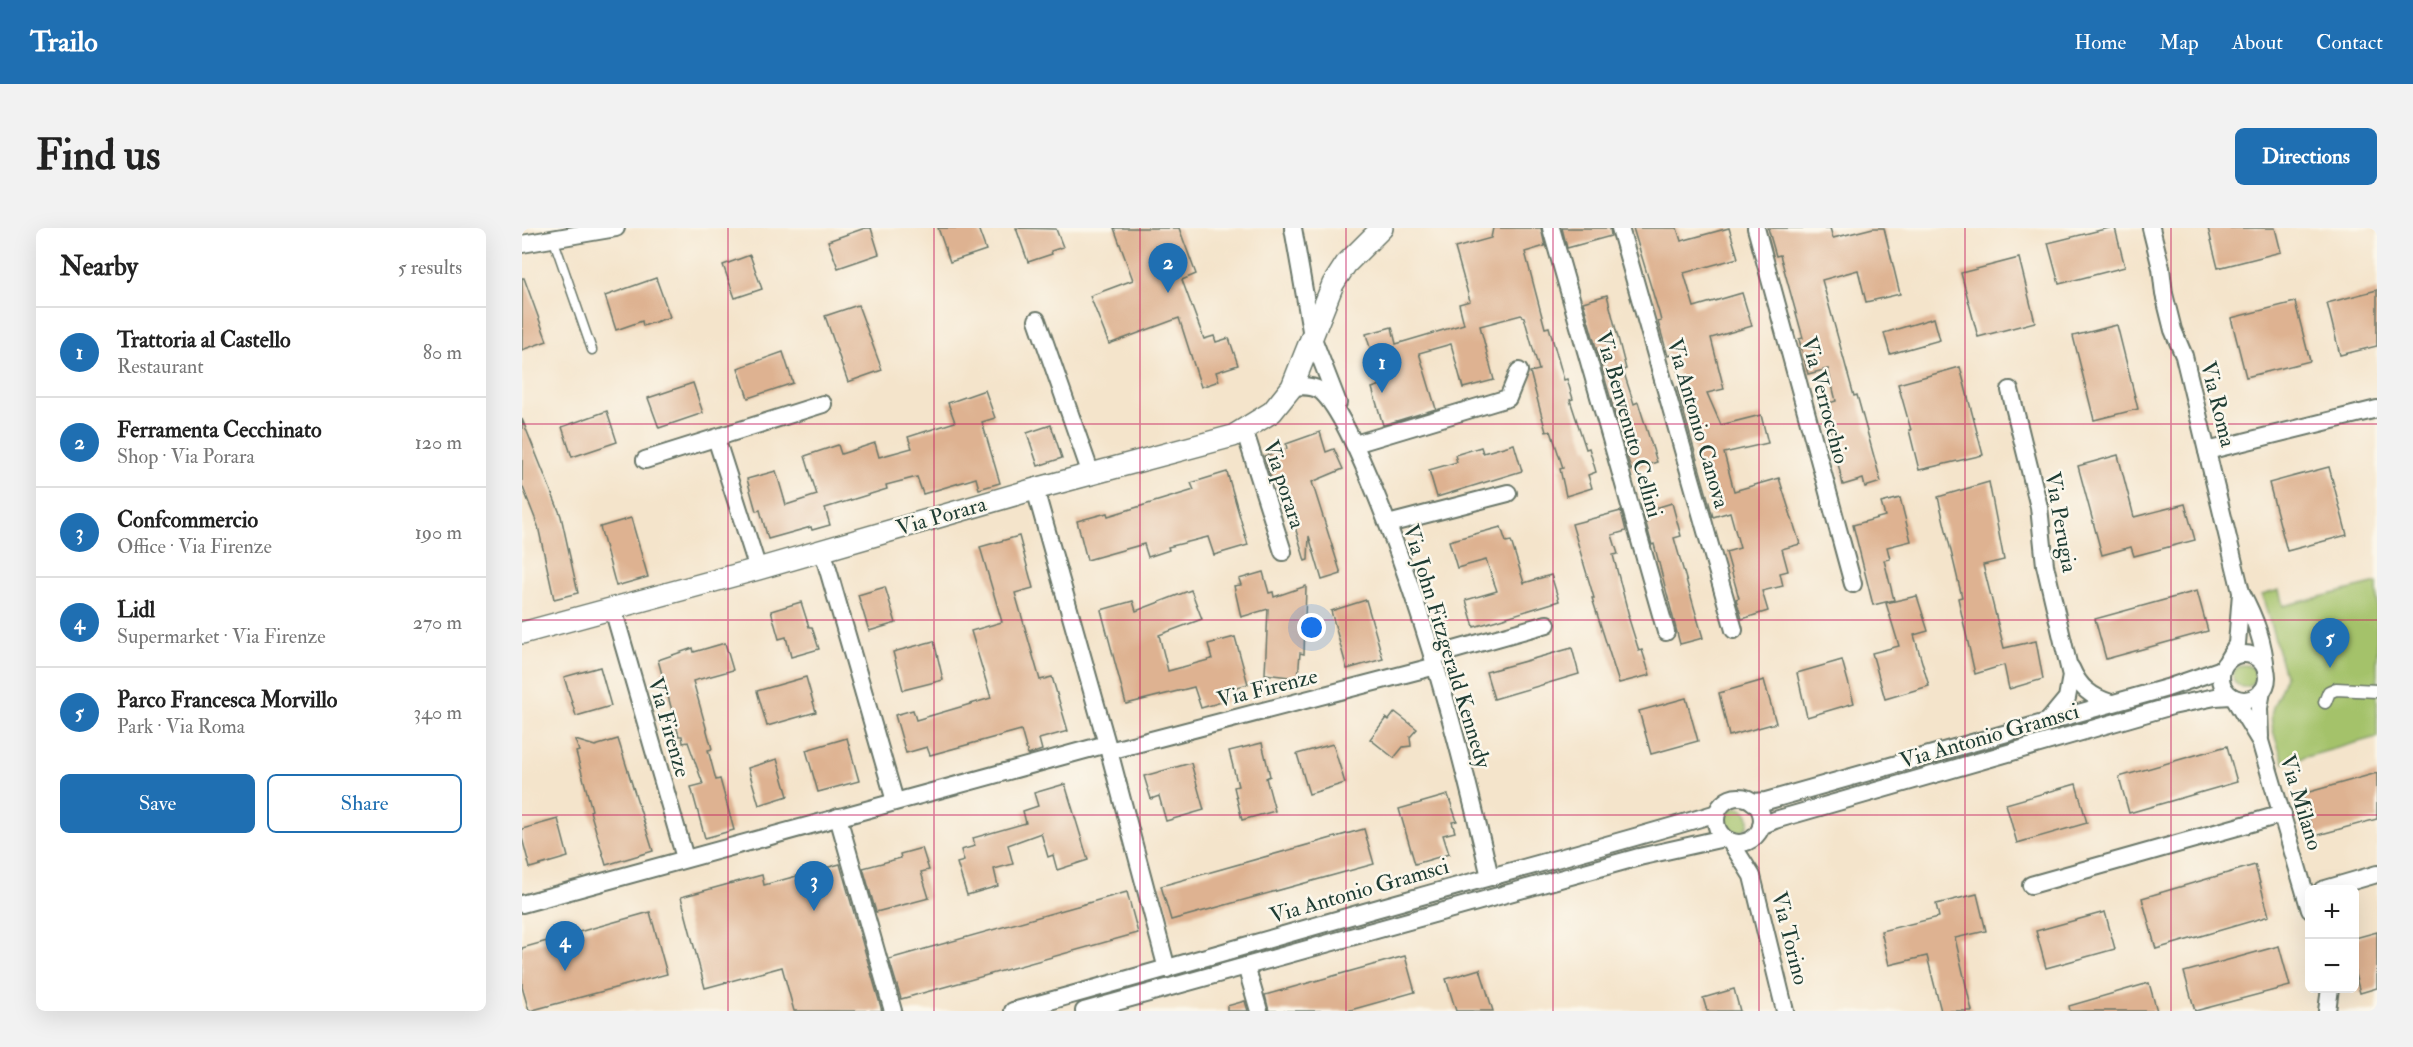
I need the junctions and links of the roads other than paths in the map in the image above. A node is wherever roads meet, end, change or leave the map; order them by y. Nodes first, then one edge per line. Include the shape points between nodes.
1 (616, 228) edge
2 (1293, 228) edge
3 (1382, 228) edge
4 (1551, 228) edge
5 (1620, 228) edge
6 (1756, 228) edge
7 (2151, 228) edge
8 (551, 233) edge
9 (522, 244) edge
10 (1037, 320) dead end
11 (1312, 336) junction
12 (592, 350) dead end
13 (1519, 371) dead end
14 (1292, 387) junction
15 (2010, 390) dead end
16 (823, 404) dead end
17 (2377, 409) edge
18 (1244, 429) junction
19 (716, 438) junction
20 (1352, 439) junction
21 (2207, 451) junction
22 (645, 460) dead end
23 (1091, 474) junction
24 (1035, 489) junction
25 (1508, 493) dead end
26 (1388, 524) junction
27 (822, 549) junction
28 (1283, 552) dead end
29 (758, 568) junction
30 (1853, 584) dead end
31 (2241, 592) junction
32 (613, 609) junction
33 (1547, 624) dead end
34 (1734, 630) dead end
35 (1666, 632) dead end
36 (522, 633) edge
37 (1434, 661) junction
38 (2069, 663) junction
39 (2225, 664) junction
40 (2266, 672) junction
41 (2377, 691) edge
42 (2262, 692) junction
43 (2232, 697) junction
44 (2325, 702) dead end
45 (2111, 703) junction
46 (2048, 722) junction
47 (2260, 741) junction
48 (1108, 747) junction
49 (896, 801) junction
50 (1753, 801) junction
51 (1717, 813) junction
52 (2283, 814) junction
53 (838, 817) junction
54 (1758, 832) junction
55 (1727, 840) junction
56 (685, 858) junction
57 (2377, 874) edge
58 (1752, 876) junction
59 (1490, 877) junction
60 (2031, 885) dead end
61 (2339, 885) edge
62 (2305, 889) edge
63 (522, 904) edge
64 (1246, 966) junction
65 (1167, 969) junction
66 (2329, 993) edge
67 (893, 1011) edge
68 (1013, 1011) edge
69 (1084, 1011) edge
70 (1259, 1011) edge
71 (1785, 1011) edge
72 (2327, 1011) edge

1 - 8 street
2 - 11 street
3 - 11 street, Via Porara via 1342,270
4 - 35 street, Via Benvenuto Cellini
5 - 34 street, Via Antonio Canova
6 - 30 street, Via Verrocchio
7 - 21 street, Via Roma via 2173,330 2184,356
8 - 9 street
8 - 12 lane
10 - 23 street
11 - 14 street, Via Porara
11 - 20 street, Via John Fitzgerald Kennedy
13 - 20 street via 1508,398
14 - 18 street, Via Porara via 1272,412
14 - 20 street, Via John Fitzgerald Kennedy via 1314,387 1323,393
15 - 38 street, Via Perugia via 2039,507 2045,565
16 - 19 street
17 - 21 street
18 - 23 street, Via Porara
18 - 28 street, Via porara
19 - 22 street
19 - 29 street
20 - 26 street, Via John Fitzgerald Kennedy
21 - 31 street, Via Roma
23 - 24 street, Via Porara
24 - 27 street, Via Porara
24 - 48 street
25 - 26 street
26 - 37 street, Via John Fitzgerald Kennedy
27 - 29 street, Via Porara
27 - 49 street
29 - 32 street, Via Porara
31 - 39 street, Via Roma via 2237,644
31 - 40 street, Via Roma via 2257,623
32 - 36 street, Via Porara
32 - 56 street, Via Firenze
33 - 37 street, Via Firenze
37 - 48 street, Via Firenze
37 - 59 street, Via John Fitzgerald Kennedy
38 - 45 street, Via Perugia via 2087,693
38 - 46 street, Via Perugia via 2067,698
39 - 40 street via 2240,654 2254,656
39 - 43 street via 2222,683
39 - 45 street, Via Antonio Gramsci via 2167,688
40 - 42 street
41 - 44 street via 2336,689 2329,692
42 - 43 street via 2250,699
42 - 47 street, Via Milano
43 - 47 street, Via Milano
43 - 54 street, Via Antonio Gramsci via 2172,706 1775,820
45 - 46 street, Via Antonio Gramsci
46 - 50 street, Via Antonio Gramsci via 1766,801
47 - 52 street, Via Milano
48 - 49 street, Via Firenze
48 - 65 street
49 - 53 street, Via Firenze
50 - 51 street via 1732,798
50 - 54 street via 1761,813
51 - 55 street via 1717,826
51 - 59 street, Via Antonio Gramsci
52 - 60 street
52 - 62 street, Via Milano
53 - 56 street, Via Firenze
53 - 67 street
54 - 55 street via 1743,843
54 - 58 street, Via Torino
55 - 58 street, Via Torino
55 - 64 street, Via Antonio Gramsci via 1639,857
56 - 63 street, Via Firenze
57 - 61 street
58 - 71 street, Via Torino
59 - 65 street, Via Antonio Gramsci
64 - 69 street, Via Antonio Gramsci
64 - 70 street
65 - 68 street, Via Antonio Gramsci
66 - 72 street

